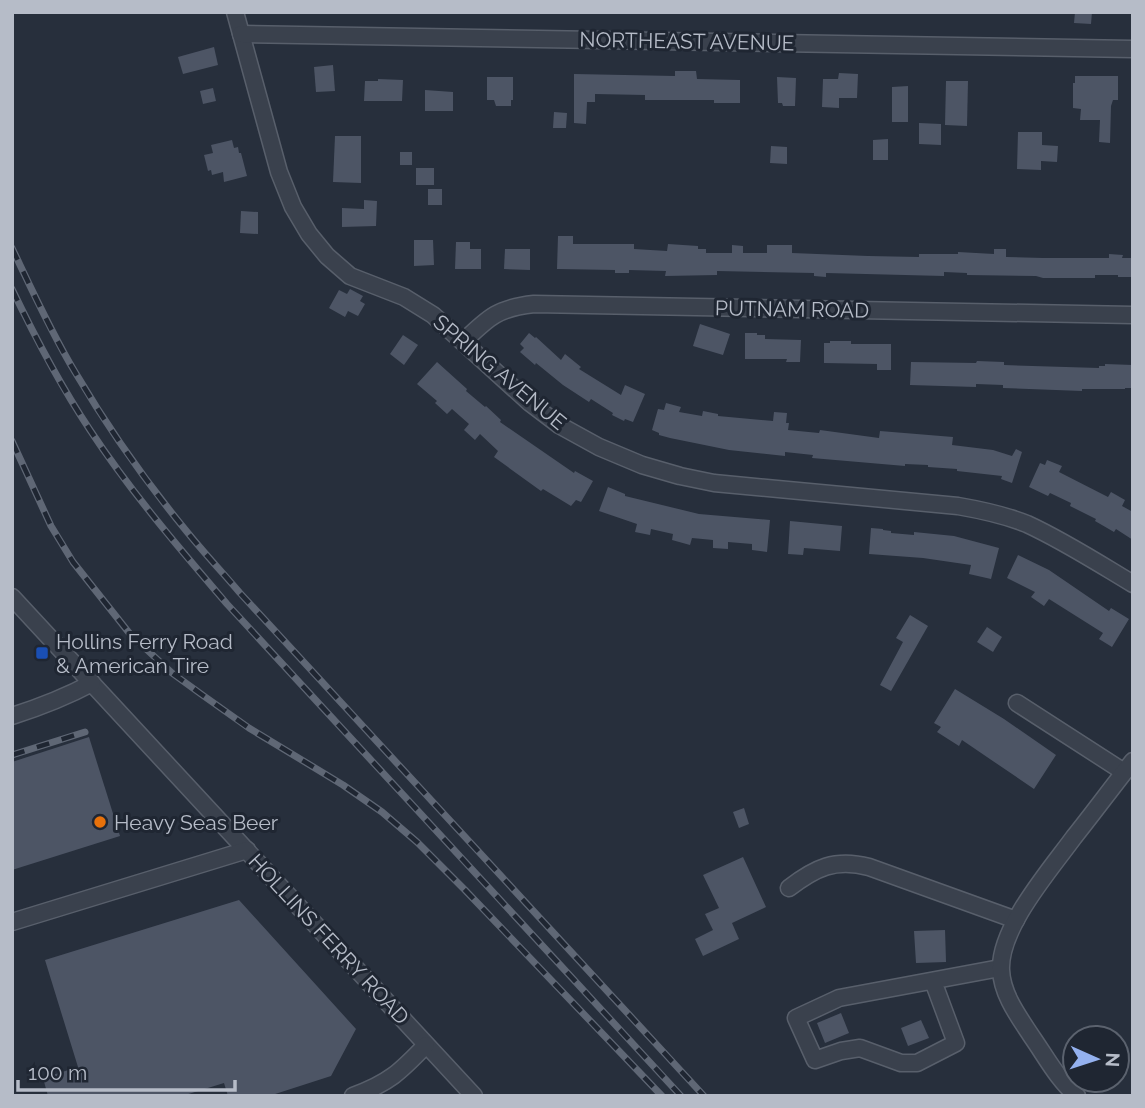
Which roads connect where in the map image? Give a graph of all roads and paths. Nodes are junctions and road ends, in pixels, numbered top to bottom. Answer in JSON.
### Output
{"nodes":[{"id":1,"x":235,"y":12,"type":"edge"},
{"id":2,"x":241,"y":34,"type":"junction"},
{"id":3,"x":1133,"y":49,"type":"edge"},
{"id":4,"x":1133,"y":315,"type":"edge"},
{"id":5,"x":463,"y":342,"type":"junction"},
{"id":6,"x":1133,"y":584,"type":"edge"},
{"id":7,"x":12,"y":597,"type":"edge"},
{"id":8,"x":92,"y":683,"type":"junction"},
{"id":9,"x":1017,"y":704,"type":"dead end"},
{"id":10,"x":12,"y":716,"type":"edge"},
{"id":11,"x":1128,"y":767,"type":"edge"},
{"id":12,"x":247,"y":849,"type":"junction"},
{"id":13,"x":789,"y":888,"type":"dead end"},
{"id":14,"x":1016,"y":920,"type":"junction"},
{"id":15,"x":12,"y":922,"type":"edge"},
{"id":16,"x":1000,"y":968,"type":"junction"},
{"id":17,"x":933,"y":981,"type":"junction"},
{"id":18,"x":426,"y":1045,"type":"junction"},
{"id":19,"x":353,"y":1096,"type":"edge"},
{"id":20,"x":474,"y":1096,"type":"edge"},
{"id":21,"x":1077,"y":1096,"type":"edge"}],
"edges":[{"from":1,"to":2,"type":"street","name":"SPRING AVENUE"},
{"from":2,"to":3,"type":"street","name":"NORTHEAST AVENUE"},
{"from":2,"to":5,"type":"street","name":"SPRING AVENUE"},
{"from":4,"to":5,"type":"street","name":"PUTNAM ROAD"},
{"from":5,"to":6,"type":"street","name":"SPRING AVENUE"},
{"from":7,"to":8,"type":"street","name":"HOLLINS FERRY ROAD"},
{"from":8,"to":10,"type":"street"},
{"from":8,"to":12,"type":"street","name":"HOLLINS FERRY ROAD"},
{"from":9,"to":11,"type":"street"},
{"from":11,"to":14,"type":"street"},
{"from":12,"to":15,"type":"street"},
{"from":12,"to":18,"type":"street","name":"HOLLINS FERRY ROAD"},
{"from":13,"to":14,"type":"street"},
{"from":14,"to":16,"type":"street"},
{"from":16,"to":17,"type":"street"},
{"from":16,"to":21,"type":"street"},
{"from":17,"to":17,"type":"street"},
{"from":18,"to":19,"type":"street"},
{"from":18,"to":20,"type":"street","name":"HOLLINS FERRY ROAD"}]}
